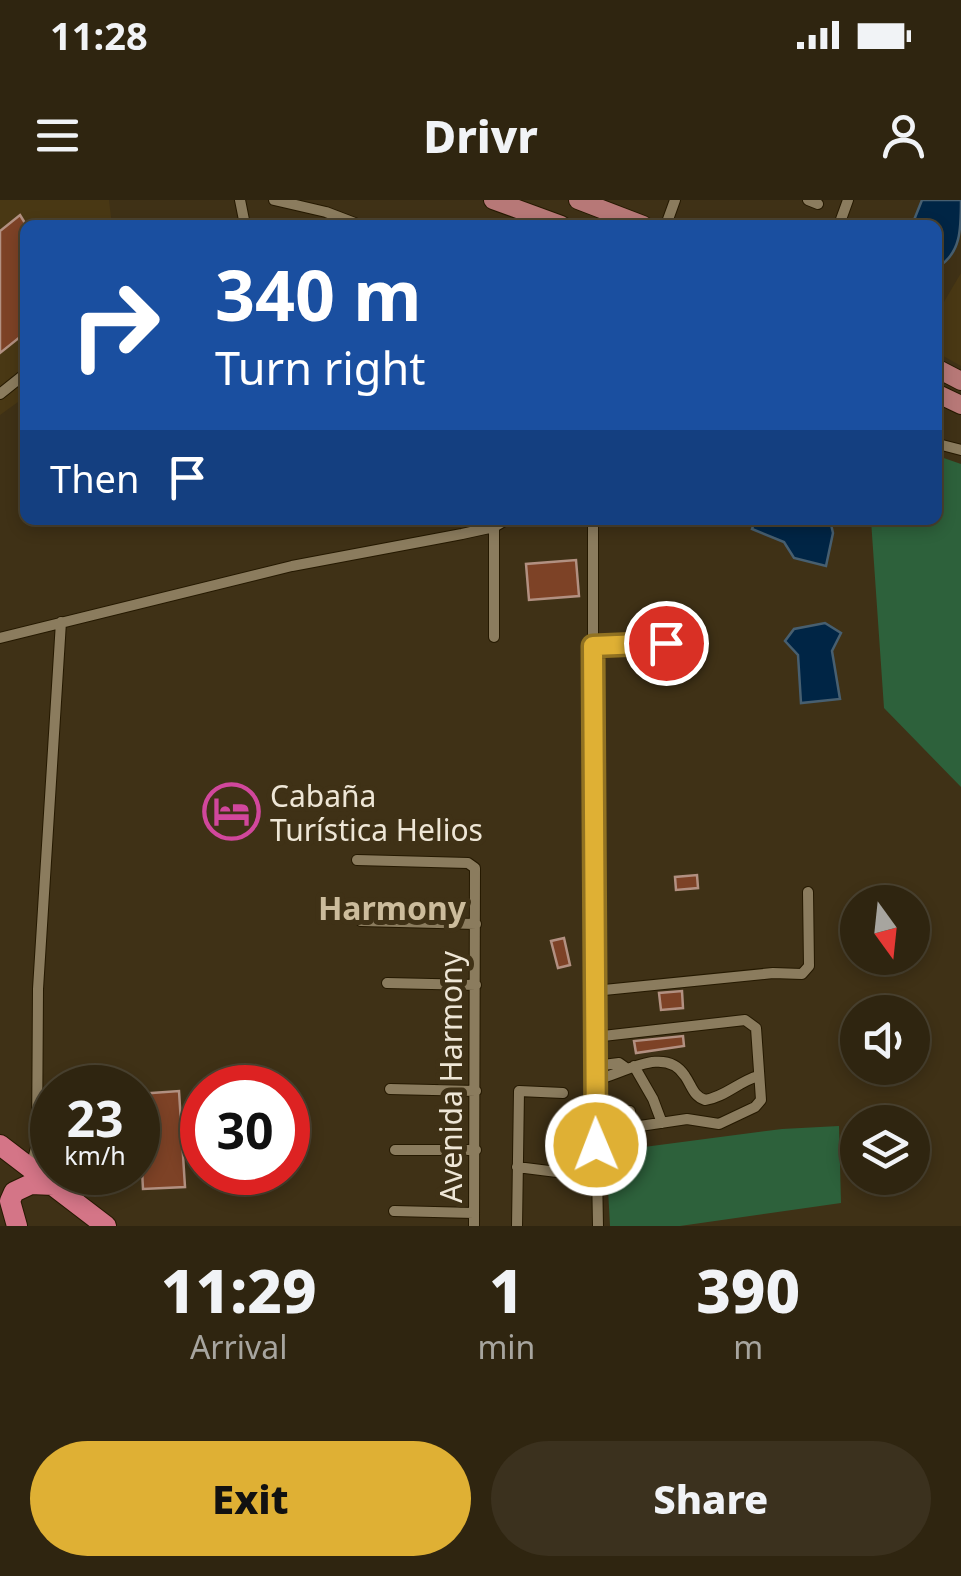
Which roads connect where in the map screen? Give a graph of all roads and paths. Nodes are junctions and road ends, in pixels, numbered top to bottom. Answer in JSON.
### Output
{"nodes":[{"id":1,"x":274,"y":200,"type":"edge"},
{"id":2,"x":493,"y":200,"type":"edge"},
{"id":3,"x":578,"y":200,"type":"edge"},
{"id":4,"x":347,"y":220,"type":"edge"},
{"id":5,"x":547,"y":220,"type":"edge"},
{"id":6,"x":625,"y":220,"type":"edge"},
{"id":7,"x":20,"y":378,"type":"edge"},
{"id":8,"x":0,"y":394,"type":"edge"},
{"id":9,"x":497,"y":525,"type":"edge"},
{"id":10,"x":593,"y":525,"type":"edge"},
{"id":11,"x":494,"y":527,"type":"junction"},
{"id":12,"x":61,"y":622,"type":"junction"},
{"id":13,"x":494,"y":637,"type":"dead end"},
{"id":14,"x":0,"y":638,"type":"edge"},
{"id":15,"x":666,"y":643,"type":"dead end"},
{"id":16,"x":593,"y":646,"type":"junction"},
{"id":17,"x":356,"y":860,"type":"dead end"},
{"id":18,"x":808,"y":892,"type":"dead end"},
{"id":19,"x":361,"y":922,"type":"dead end"},
{"id":20,"x":476,"y":924,"type":"junction"},
{"id":21,"x":387,"y":983,"type":"dead end"},
{"id":22,"x":476,"y":985,"type":"junction"},
{"id":23,"x":594,"y":991,"type":"junction"},
{"id":24,"x":594,"y":1036,"type":"junction"},
{"id":25,"x":38,"y":1065,"type":"edge"},
{"id":26,"x":595,"y":1066,"type":"junction"},
{"id":27,"x":630,"y":1067,"type":"junction"},
{"id":28,"x":758,"y":1076,"type":"junction"},
{"id":29,"x":595,"y":1080,"type":"junction"},
{"id":30,"x":390,"y":1090,"type":"dead end"},
{"id":31,"x":476,"y":1090,"type":"junction"},
{"id":32,"x":563,"y":1093,"type":"dead end"},
{"id":33,"x":630,"y":1111,"type":"dead end"},
{"id":34,"x":662,"y":1123,"type":"junction"},
{"id":35,"x":0,"y":1145,"type":"edge"},
{"id":36,"x":395,"y":1150,"type":"dead end"},
{"id":37,"x":476,"y":1150,"type":"junction"},
{"id":38,"x":30,"y":1166,"type":"edge"},
{"id":39,"x":517,"y":1167,"type":"junction"},
{"id":40,"x":597,"y":1178,"type":"junction"},
{"id":41,"x":30,"y":1184,"type":"edge"},
{"id":42,"x":67,"y":1195,"type":"edge"},
{"id":43,"x":394,"y":1212,"type":"dead end"},
{"id":44,"x":474,"y":1213,"type":"junction"},
{"id":45,"x":0,"y":1221,"type":"edge"},
{"id":46,"x":6,"y":1226,"type":"edge"},
{"id":47,"x":17,"y":1226,"type":"edge"},
{"id":48,"x":106,"y":1226,"type":"edge"},
{"id":49,"x":474,"y":1226,"type":"edge"},
{"id":50,"x":517,"y":1226,"type":"edge"},
{"id":51,"x":598,"y":1226,"type":"edge"}],
"edges":[{"from":1,"to":4,"type":"street"},
{"from":2,"to":5,"type":"main road"},
{"from":3,"to":6,"type":"main road"},
{"from":7,"to":8,"type":"street"},
{"from":9,"to":11,"type":"street"},
{"from":10,"to":16,"type":"street"},
{"from":11,"to":12,"type":"street"},
{"from":11,"to":13,"type":"street"},
{"from":12,"to":14,"type":"street"},
{"from":12,"to":25,"type":"street"},
{"from":15,"to":16,"type":"street"},
{"from":16,"to":23,"type":"street"},
{"from":17,"to":20,"type":"street","name":"Avenida Harmony"},
{"from":18,"to":23,"type":"street"},
{"from":19,"to":20,"type":"street"},
{"from":20,"to":22,"type":"street","name":"Avenida Harmony"},
{"from":21,"to":22,"type":"street"},
{"from":22,"to":31,"type":"street","name":"Avenida Harmony"},
{"from":23,"to":24,"type":"street"},
{"from":24,"to":26,"type":"street"},
{"from":24,"to":28,"type":"street"},
{"from":26,"to":27,"type":"street"},
{"from":26,"to":29,"type":"street"},
{"from":27,"to":28,"type":"street"},
{"from":27,"to":29,"type":"street"},
{"from":27,"to":34,"type":"street"},
{"from":28,"to":34,"type":"street"},
{"from":29,"to":40,"type":"street"},
{"from":30,"to":31,"type":"street"},
{"from":31,"to":37,"type":"street","name":"Avenida Harmony"},
{"from":32,"to":39,"type":"street"},
{"from":33,"to":34,"type":"street"},
{"from":35,"to":38,"type":"highway"},
{"from":36,"to":37,"type":"street"},
{"from":37,"to":44,"type":"street","name":"Avenida Harmony"},
{"from":39,"to":40,"type":"street"},
{"from":39,"to":50,"type":"street"},
{"from":40,"to":51,"type":"street"},
{"from":41,"to":47,"type":"highway"},
{"from":42,"to":48,"type":"highway"},
{"from":43,"to":44,"type":"street"},
{"from":44,"to":49,"type":"street","name":"Avenida Harmony"},
{"from":45,"to":46,"type":"highway"}]}
